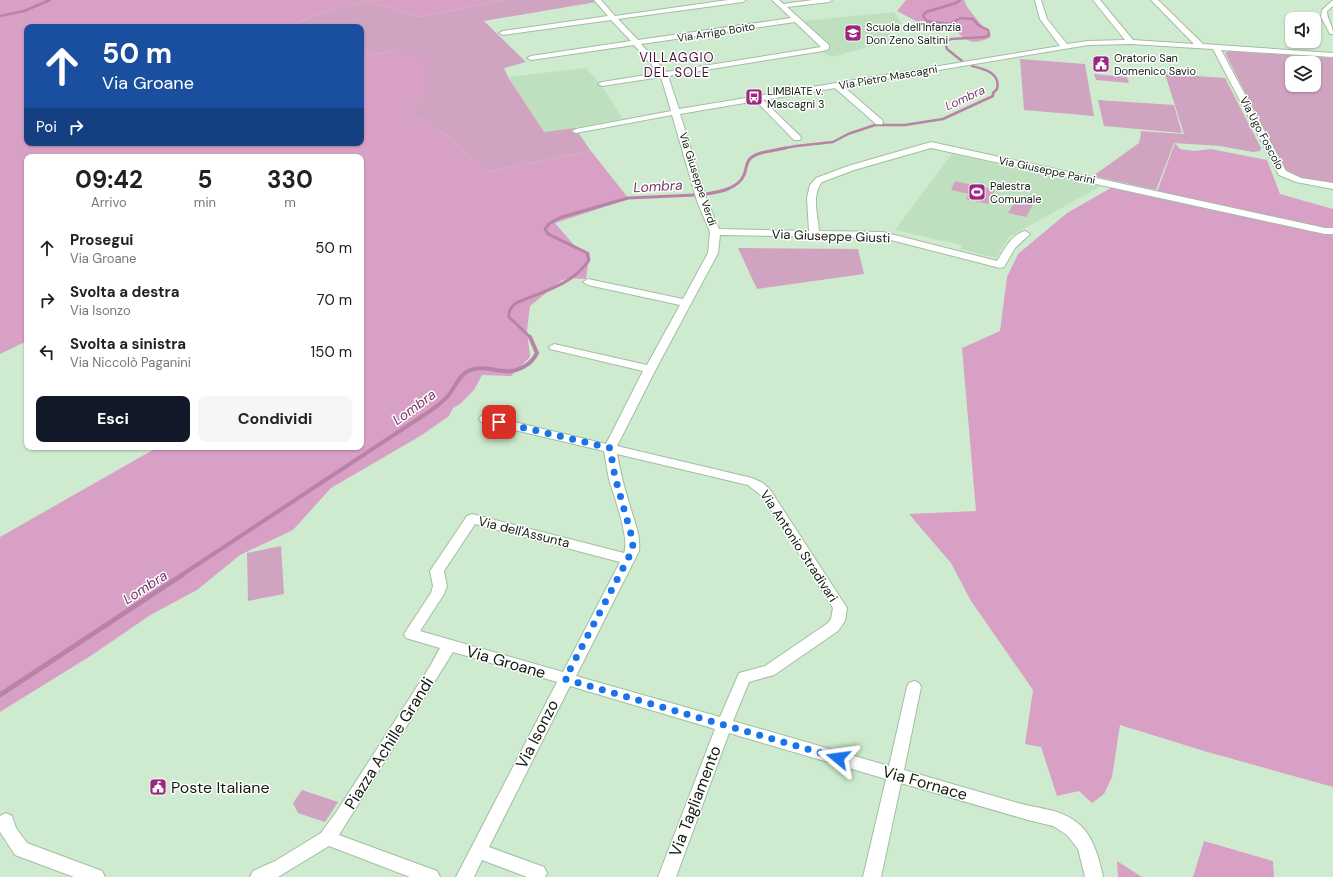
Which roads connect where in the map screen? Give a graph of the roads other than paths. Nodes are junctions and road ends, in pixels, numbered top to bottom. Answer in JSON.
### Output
{"nodes":[{"id":1,"x":597,"y":0,"type":"edge"},
{"id":2,"x":743,"y":0,"type":"edge"},
{"id":3,"x":776,"y":0,"type":"edge"},
{"id":4,"x":829,"y":0,"type":"edge"},
{"id":5,"x":1038,"y":0,"type":"edge"},
{"id":6,"x":1096,"y":0,"type":"edge"},
{"id":7,"x":1154,"y":0,"type":"edge"},
{"id":8,"x":1330,"y":1,"type":"edge"},
{"id":9,"x":782,"y":6,"type":"junction"},
{"id":10,"x":614,"y":18,"type":"junction"},
{"id":11,"x":795,"y":20,"type":"junction"},
{"id":12,"x":1333,"y":32,"type":"edge"},
{"id":13,"x":503,"y":33,"type":"dead end"},
{"id":14,"x":1131,"y":42,"type":"junction"},
{"id":15,"x":637,"y":44,"type":"junction"},
{"id":16,"x":1200,"y":46,"type":"junction"},
{"id":17,"x":1065,"y":47,"type":"junction"},
{"id":18,"x":1216,"y":48,"type":"junction"},
{"id":19,"x":1333,"y":55,"type":"edge"},
{"id":20,"x":530,"y":58,"type":"dead end"},
{"id":21,"x":664,"y":74,"type":"junction"},
{"id":22,"x":602,"y":84,"type":"dead end"},
{"id":23,"x":838,"y":86,"type":"junction"},
{"id":24,"x":758,"y":99,"type":"junction"},
{"id":25,"x":676,"y":112,"type":"junction"},
{"id":26,"x":879,"y":122,"type":"dead end"},
{"id":27,"x":576,"y":131,"type":"dead end"},
{"id":28,"x":797,"y":138,"type":"dead end"},
{"id":29,"x":1333,"y":186,"type":"edge"},
{"id":30,"x":1333,"y":231,"type":"edge"},
{"id":31,"x":715,"y":232,"type":"junction"},
{"id":32,"x":814,"y":234,"type":"junction"},
{"id":33,"x":1025,"y":234,"type":"dead end"},
{"id":34,"x":588,"y":282,"type":"dead end"},
{"id":35,"x":687,"y":303,"type":"junction"},
{"id":36,"x":554,"y":347,"type":"dead end"},
{"id":37,"x":650,"y":369,"type":"junction"},
{"id":38,"x":485,"y":418,"type":"dead end"},
{"id":39,"x":611,"y":452,"type":"junction"},
{"id":40,"x":628,"y":559,"type":"junction"},
{"id":41,"x":449,"y":646,"type":"junction"},
{"id":42,"x":565,"y":679,"type":"junction"},
{"id":43,"x":914,"y":687,"type":"dead end"},
{"id":44,"x":724,"y":725,"type":"junction"},
{"id":45,"x":895,"y":774,"type":"junction"},
{"id":46,"x":6,"y":821,"type":"dead end"},
{"id":47,"x":327,"y":838,"type":"junction"},
{"id":48,"x":478,"y":851,"type":"junction"},
{"id":49,"x":96,"y":877,"type":"edge"},
{"id":50,"x":259,"y":877,"type":"edge"},
{"id":51,"x":431,"y":877,"type":"edge"},
{"id":52,"x":465,"y":877,"type":"edge"},
{"id":53,"x":536,"y":877,"type":"edge"},
{"id":54,"x":667,"y":877,"type":"edge"},
{"id":55,"x":872,"y":877,"type":"edge"},
{"id":56,"x":1094,"y":877,"type":"edge"}],
"edges":[{"from":1,"to":10,"type":"street","name":"Via Giuseppe Verdi"},
{"from":2,"to":10,"type":"street"},
{"from":3,"to":9,"type":"street"},
{"from":4,"to":9,"type":"street"},
{"from":5,"to":17,"type":"street"},
{"from":6,"to":14,"type":"street"},
{"from":7,"to":16,"type":"street"},
{"from":8,"to":12,"type":"street"},
{"from":9,"to":11,"type":"street"},
{"from":10,"to":13,"type":"street"},
{"from":10,"to":15,"type":"street","name":"Via Giuseppe Verdi"},
{"from":11,"to":15,"type":"street","name":"Via Arrigo Boito"},
{"from":11,"to":21,"type":"street"},
{"from":14,"to":16,"type":"street","name":"Via Pietro Mascagni"},
{"from":14,"to":17,"type":"street","name":"Via Pietro Mascagni"},
{"from":15,"to":20,"type":"street","name":"Via Arrigo Boito"},
{"from":15,"to":21,"type":"street","name":"Via Giuseppe Verdi"},
{"from":16,"to":18,"type":"street","name":"Via Pietro Mascagni"},
{"from":17,"to":23,"type":"street","name":"Via Pietro Mascagni"},
{"from":18,"to":19,"type":"street","name":"Via Pietro Mascagni"},
{"from":18,"to":29,"type":"street","name":"Via Ugo Foscolo"},
{"from":21,"to":22,"type":"street"},
{"from":21,"to":25,"type":"street","name":"Via Giuseppe Verdi"},
{"from":23,"to":24,"type":"street","name":"Via Pietro Mascagni"},
{"from":23,"to":26,"type":"street"},
{"from":24,"to":25,"type":"street","name":"Via Pietro Mascagni"},
{"from":24,"to":28,"type":"street"},
{"from":25,"to":27,"type":"street","name":"Via Pietro Mascagni"},
{"from":25,"to":31,"type":"street","name":"Via Giuseppe Verdi"},
{"from":30,"to":32,"type":"street","name":"Via Giuseppe Parini"},
{"from":31,"to":32,"type":"street","name":"Via Giuseppe Giusti"},
{"from":31,"to":35,"type":"street","name":"Via Giuseppe Verdi"},
{"from":32,"to":33,"type":"street","name":"Via Giuseppe Giusti"},
{"from":34,"to":35,"type":"street"},
{"from":35,"to":37,"type":"street","name":"Via Giuseppe Verdi"},
{"from":36,"to":37,"type":"street"},
{"from":37,"to":39,"type":"street","name":"Via Giuseppe Verdi"},
{"from":38,"to":39,"type":"street"},
{"from":39,"to":40,"type":"street","name":"Via Isonzo"},
{"from":39,"to":44,"type":"street","name":"Via Antonio Stradivari"},
{"from":40,"to":41,"type":"street","name":"Via dell'Assunta"},
{"from":40,"to":42,"type":"street","name":"Via Isonzo"},
{"from":41,"to":42,"type":"street","name":"Via Groane"},
{"from":41,"to":47,"type":"street","name":"Piazza Achille Grandi"},
{"from":42,"to":44,"type":"street","name":"Via Groane"},
{"from":42,"to":48,"type":"street","name":"Via Isonzo"},
{"from":43,"to":45,"type":"street"},
{"from":44,"to":45,"type":"street","name":"Via Fornace"},
{"from":44,"to":54,"type":"street","name":"Via Tagliamento"},
{"from":45,"to":55,"type":"street"},
{"from":45,"to":56,"type":"street","name":"Via Fornace"},
{"from":46,"to":49,"type":"street"},
{"from":47,"to":50,"type":"street","name":"Piazza Achille Grandi"},
{"from":47,"to":51,"type":"street"},
{"from":48,"to":52,"type":"street","name":"Via Isonzo"},
{"from":48,"to":53,"type":"street"}]}
